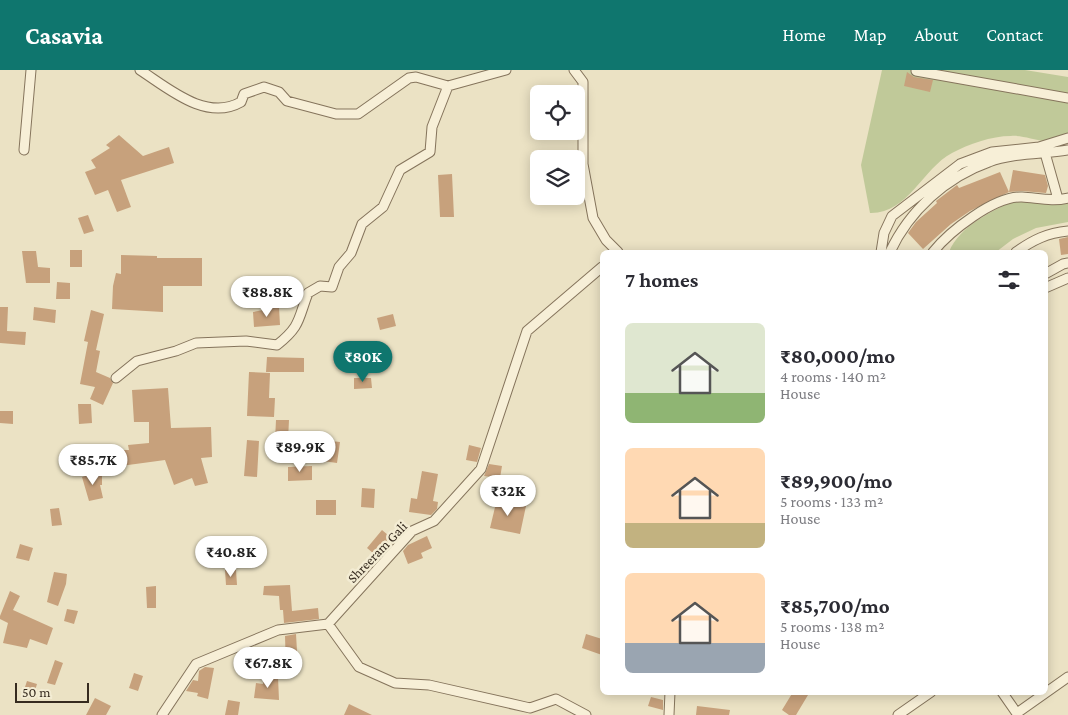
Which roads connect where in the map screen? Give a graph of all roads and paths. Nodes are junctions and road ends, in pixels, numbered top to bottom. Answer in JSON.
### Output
{"nodes":[{"id":1,"x":31,"y":70,"type":"edge"},
{"id":2,"x":140,"y":70,"type":"edge"},
{"id":3,"x":506,"y":70,"type":"edge"},
{"id":4,"x":574,"y":70,"type":"edge"},
{"id":5,"x":916,"y":71,"type":"dead end"},
{"id":6,"x":448,"y":86,"type":"junction"},
{"id":7,"x":1068,"y":98,"type":"edge"},
{"id":8,"x":1068,"y":138,"type":"edge"},
{"id":9,"x":24,"y":150,"type":"dead end"},
{"id":10,"x":1068,"y":150,"type":"edge"},
{"id":11,"x":1045,"y":153,"type":"junction"},
{"id":12,"x":1068,"y":198,"type":"edge"},
{"id":13,"x":1058,"y":199,"type":"junction"},
{"id":14,"x":1068,"y":230,"type":"edge"},
{"id":15,"x":616,"y":250,"type":"edge"},
{"id":16,"x":881,"y":250,"type":"edge"},
{"id":17,"x":891,"y":250,"type":"edge"},
{"id":18,"x":935,"y":250,"type":"edge"},
{"id":19,"x":1019,"y":250,"type":"edge"},
{"id":20,"x":1068,"y":263,"type":"edge"},
{"id":21,"x":600,"y":269,"type":"edge"},
{"id":22,"x":1048,"y":273,"type":"edge"},
{"id":23,"x":1068,"y":278,"type":"edge"},
{"id":24,"x":1048,"y":287,"type":"edge"},
{"id":25,"x":116,"y":378,"type":"dead end"},
{"id":26,"x":328,"y":624,"type":"junction"},
{"id":27,"x":1068,"y":677,"type":"edge"},
{"id":28,"x":1048,"y":692,"type":"edge"},
{"id":29,"x":670,"y":695,"type":"edge"},
{"id":30,"x":927,"y":695,"type":"edge"},
{"id":31,"x":1004,"y":695,"type":"edge"},
{"id":32,"x":1044,"y":695,"type":"edge"},
{"id":33,"x":1018,"y":714,"type":"edge"},
{"id":34,"x":162,"y":715,"type":"edge"},
{"id":35,"x":586,"y":715,"type":"edge"},
{"id":36,"x":669,"y":715,"type":"edge"},
{"id":37,"x":898,"y":715,"type":"edge"}],
"edges":[{"from":1,"to":9,"type":"street"},
{"from":2,"to":6,"type":"street"},
{"from":3,"to":6,"type":"street"},
{"from":4,"to":15,"type":"street"},
{"from":5,"to":7,"type":"street"},
{"from":6,"to":25,"type":"street"},
{"from":8,"to":16,"type":"street"},
{"from":10,"to":11,"type":"street"},
{"from":11,"to":13,"type":"street"},
{"from":11,"to":17,"type":"street"},
{"from":12,"to":13,"type":"street"},
{"from":13,"to":18,"type":"street"},
{"from":14,"to":19,"type":"street"},
{"from":20,"to":22,"type":"street"},
{"from":21,"to":26,"type":"street","name":"Shreeram Gali"},
{"from":23,"to":24,"type":"street"},
{"from":26,"to":34,"type":"street"},
{"from":26,"to":35,"type":"street"},
{"from":27,"to":28,"type":"street"},
{"from":29,"to":36,"type":"street"},
{"from":30,"to":37,"type":"street"},
{"from":31,"to":33,"type":"street"},
{"from":32,"to":33,"type":"street"}]}
